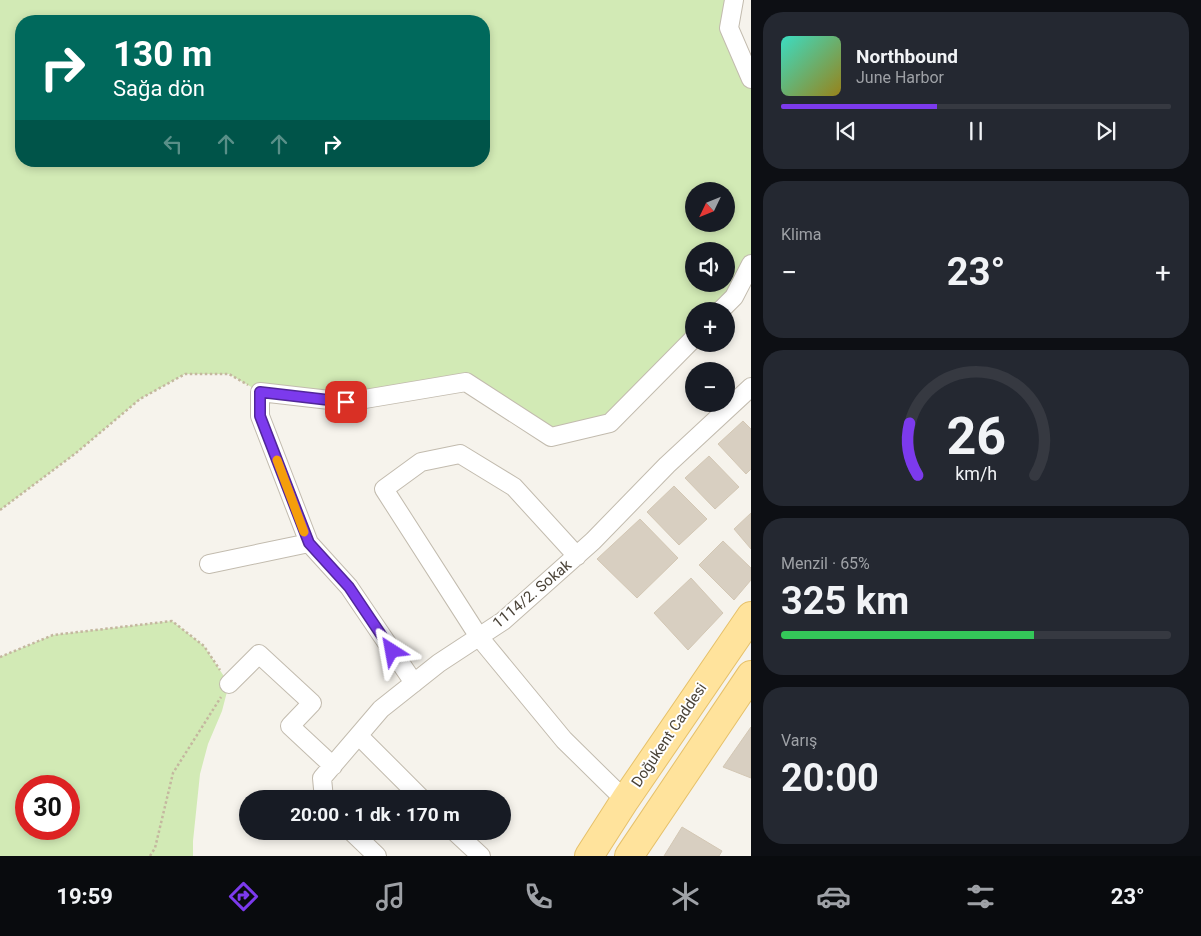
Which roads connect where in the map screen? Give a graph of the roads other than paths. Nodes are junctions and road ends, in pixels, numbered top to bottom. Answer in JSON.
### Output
{"nodes":[{"id":1,"x":734,"y":0,"type":"edge"},
{"id":2,"x":751,"y":79,"type":"edge"},
{"id":3,"x":751,"y":264,"type":"edge"},
{"id":4,"x":729,"y":302,"type":"edge"},
{"id":5,"x":685,"y":347,"type":"edge"},
{"id":6,"x":751,"y":387,"type":"edge"},
{"id":7,"x":309,"y":543,"type":"junction"},
{"id":8,"x":577,"y":556,"type":"junction"},
{"id":9,"x":209,"y":564,"type":"dead end"},
{"id":10,"x":751,"y":616,"type":"edge"},
{"id":11,"x":479,"y":637,"type":"junction"},
{"id":12,"x":751,"y":675,"type":"edge"},
{"id":13,"x":414,"y":683,"type":"junction"},
{"id":14,"x":229,"y":684,"type":"road end"},
{"id":15,"x":359,"y":736,"type":"junction"},
{"id":16,"x":332,"y":766,"type":"junction"},
{"id":17,"x":323,"y":790,"type":"edge"},
{"id":18,"x":413,"y":790,"type":"edge"},
{"id":19,"x":625,"y":800,"type":"junction"},
{"id":20,"x":360,"y":840,"type":"edge"},
{"id":21,"x":464,"y":840,"type":"edge"},
{"id":22,"x":377,"y":856,"type":"edge"},
{"id":23,"x":481,"y":856,"type":"edge"},
{"id":24,"x":590,"y":856,"type":"edge"},
{"id":25,"x":629,"y":856,"type":"edge"}],
"edges":[{"from":1,"to":2,"type":"street"},
{"from":3,"to":4,"type":"street"},
{"from":5,"to":7,"type":"street"},
{"from":6,"to":8,"type":"street","name":"1114/2. Sokak"},
{"from":7,"to":9,"type":"street"},
{"from":7,"to":13,"type":"street"},
{"from":8,"to":11,"type":"street","name":"1114/2. Sokak"},
{"from":8,"to":11,"type":"street"},
{"from":10,"to":19,"type":"main road","name":"Doğukent Caddesi"},
{"from":11,"to":13,"type":"street","name":"1114/2. Sokak"},
{"from":11,"to":19,"type":"street"},
{"from":12,"to":25,"type":"main road"},
{"from":13,"to":15,"type":"street","name":"1114/2. Sokak"},
{"from":14,"to":16,"type":"street"},
{"from":15,"to":16,"type":"street","name":"1114/2. Sokak"},
{"from":15,"to":18,"type":"street"},
{"from":16,"to":17,"type":"street","name":"1114/2. Sokak"},
{"from":19,"to":24,"type":"main road","name":"Doğukent Caddesi"},
{"from":20,"to":22,"type":"street"},
{"from":21,"to":23,"type":"street"}]}
